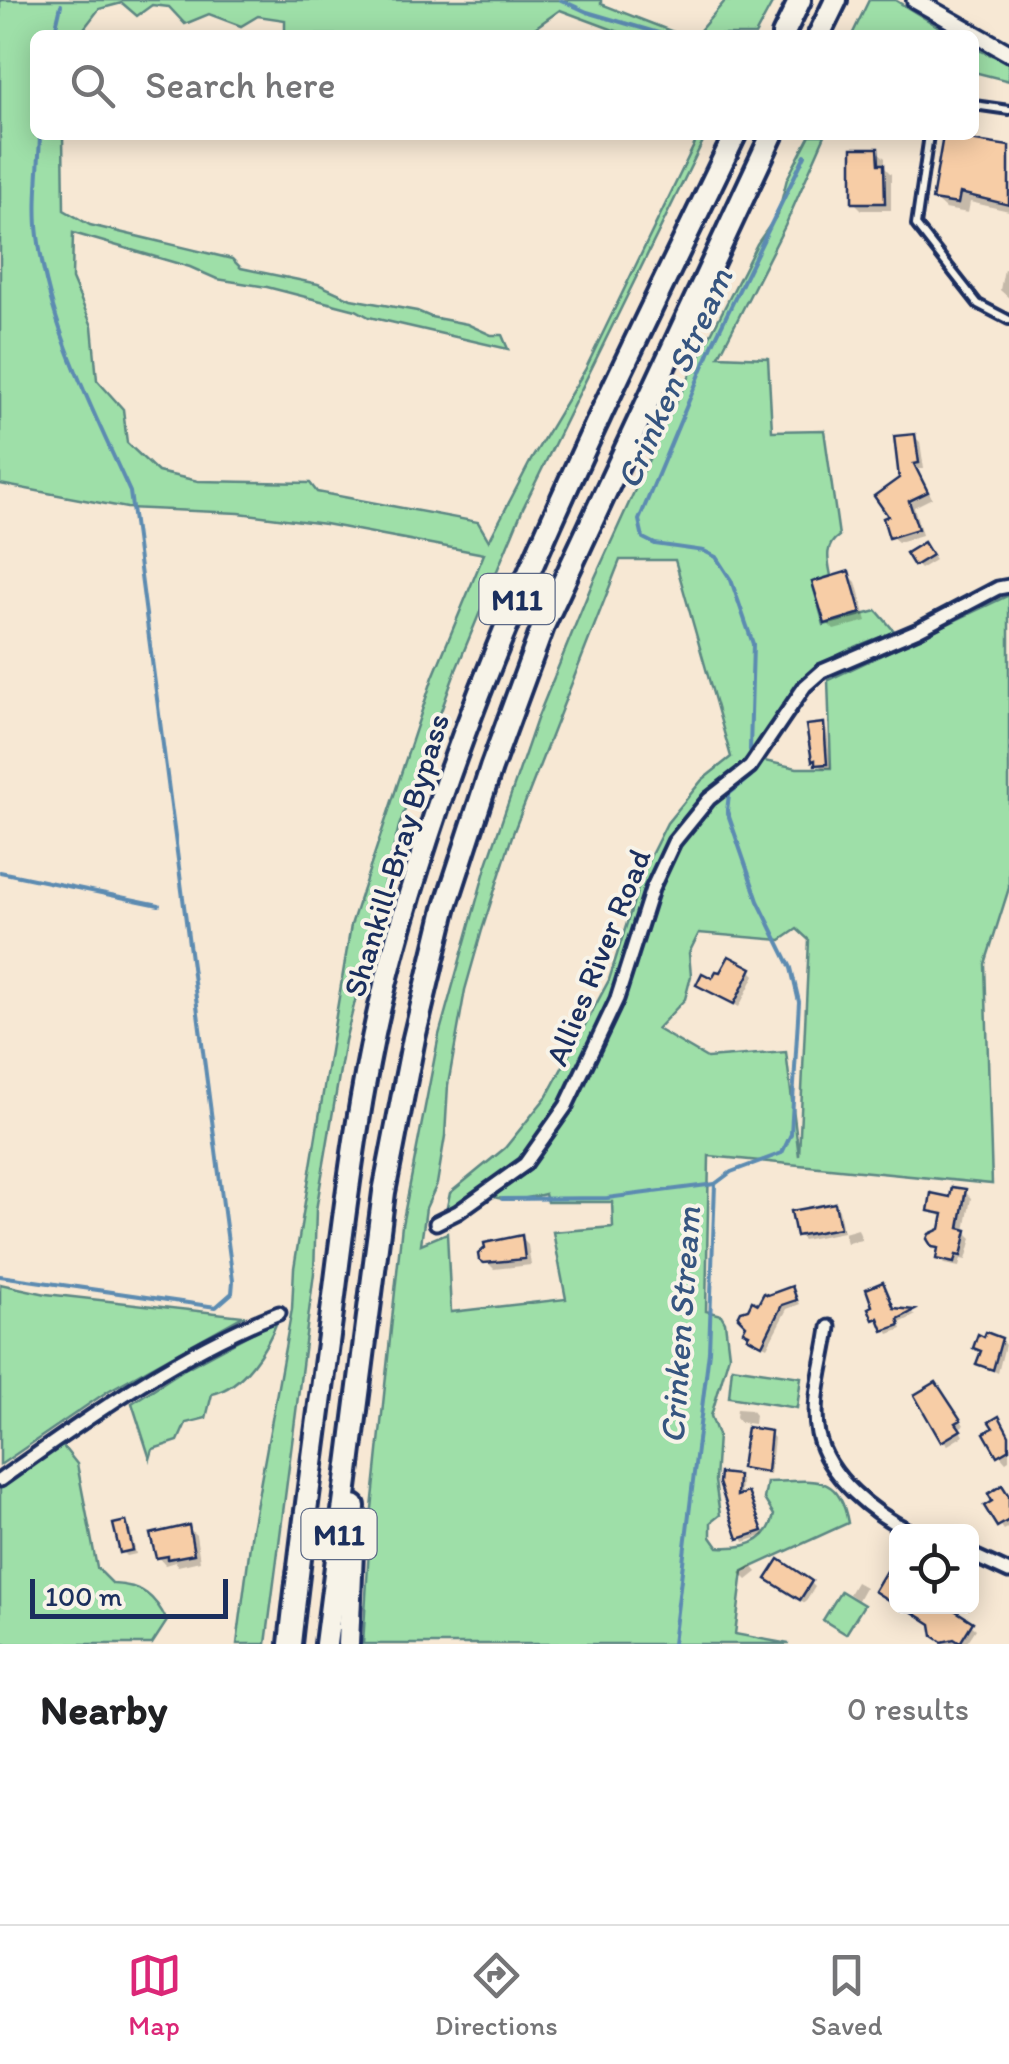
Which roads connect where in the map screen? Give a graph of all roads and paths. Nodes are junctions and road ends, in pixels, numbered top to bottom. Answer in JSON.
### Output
{"nodes":[{"id":1,"x":800,"y":0,"type":"edge"},
{"id":2,"x":836,"y":0,"type":"edge"},
{"id":3,"x":915,"y":0,"type":"edge"},
{"id":4,"x":786,"y":30,"type":"edge"},
{"id":5,"x":822,"y":30,"type":"edge"},
{"id":6,"x":967,"y":30,"type":"edge"},
{"id":7,"x":979,"y":37,"type":"edge"},
{"id":8,"x":1009,"y":54,"type":"edge"},
{"id":9,"x":979,"y":106,"type":"edge"},
{"id":10,"x":1009,"y":110,"type":"edge"},
{"id":11,"x":734,"y":140,"type":"edge"},
{"id":12,"x":770,"y":140,"type":"edge"},
{"id":13,"x":928,"y":140,"type":"edge"},
{"id":14,"x":1009,"y":320,"type":"edge"},
{"id":15,"x":1009,"y":586,"type":"edge"},
{"id":16,"x":436,"y":1223,"type":"dead end"},
{"id":17,"x":279,"y":1313,"type":"dead end"},
{"id":18,"x":829,"y":1326,"type":"dead end"},
{"id":19,"x":356,"y":1424,"type":"junction"},
{"id":20,"x":0,"y":1480,"type":"edge"},
{"id":21,"x":307,"y":1491,"type":"junction"},
{"id":22,"x":897,"y":1524,"type":"edge"},
{"id":23,"x":979,"y":1558,"type":"edge"},
{"id":24,"x":1009,"y":1572,"type":"edge"},
{"id":25,"x":277,"y":1644,"type":"edge"},
{"id":26,"x":290,"y":1644,"type":"edge"},
{"id":27,"x":326,"y":1644,"type":"edge"},
{"id":28,"x":348,"y":1644,"type":"edge"}],
"edges":[{"from":1,"to":4,"type":"highway"},
{"from":2,"to":5,"type":"highway"},
{"from":3,"to":6,"type":"street"},
{"from":7,"to":8,"type":"street"},
{"from":9,"to":10,"type":"lane"},
{"from":11,"to":21,"type":"highway","name":"Shankill-Bray Bypass","number":"M11"},
{"from":12,"to":19,"type":"highway","name":"Shankill-Bray Bypass","number":"M11"},
{"from":13,"to":14,"type":"lane"},
{"from":15,"to":16,"type":"street","name":"Allies River Road"},
{"from":17,"to":20,"type":"street"},
{"from":18,"to":22,"type":"street"},
{"from":19,"to":27,"type":"highway","name":"Shankill-Bray Bypass","number":"M11"},
{"from":19,"to":28,"type":"highway"},
{"from":21,"to":25,"type":"highway"},
{"from":21,"to":26,"type":"highway","name":"Shankill-Bray Bypass","number":"M11"},
{"from":23,"to":24,"type":"street"}]}
